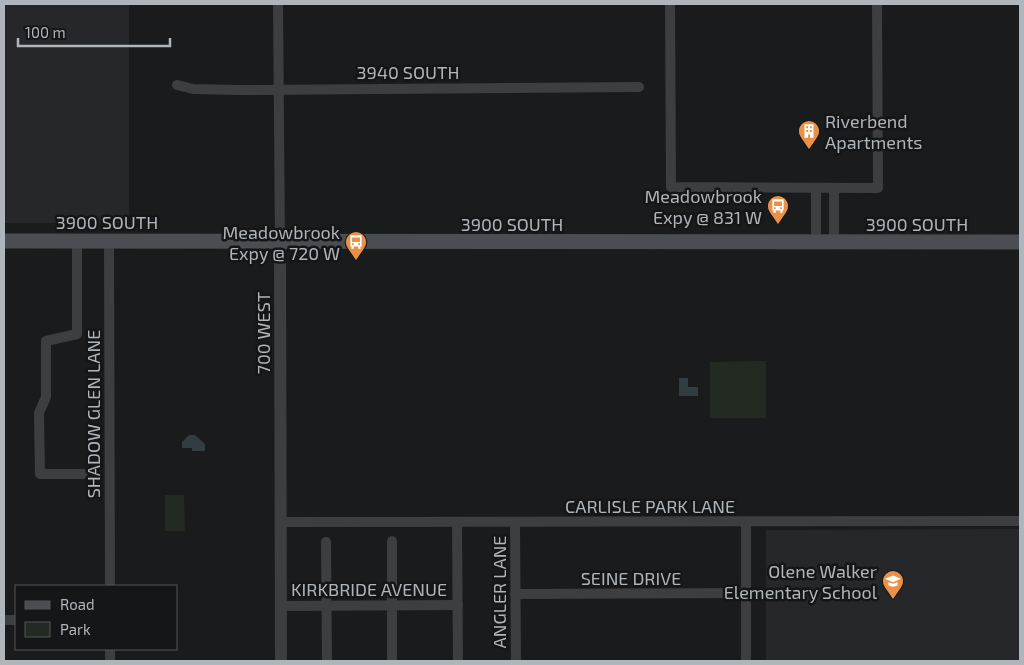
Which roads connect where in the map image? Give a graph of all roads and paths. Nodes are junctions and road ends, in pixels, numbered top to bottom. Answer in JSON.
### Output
{"nodes":[{"id":1,"x":278,"y":4,"type":"edge"},
{"id":2,"x":670,"y":4,"type":"edge"},
{"id":3,"x":877,"y":4,"type":"edge"},
{"id":4,"x":177,"y":85,"type":"dead end"},
{"id":5,"x":639,"y":87,"type":"dead end"},
{"id":6,"x":280,"y":89,"type":"junction"},
{"id":7,"x":816,"y":188,"type":"junction"},
{"id":8,"x":834,"y":188,"type":"junction"},
{"id":9,"x":4,"y":241,"type":"edge"},
{"id":10,"x":77,"y":241,"type":"junction"},
{"id":11,"x":109,"y":241,"type":"junction"},
{"id":12,"x":280,"y":242,"type":"junction"},
{"id":13,"x":1020,"y":242,"type":"edge"},
{"id":14,"x":816,"y":243,"type":"junction"},
{"id":15,"x":834,"y":243,"type":"junction"},
{"id":16,"x":83,"y":474,"type":"dead end"},
{"id":17,"x":1020,"y":521,"type":"edge"},
{"id":18,"x":281,"y":522,"type":"junction"},
{"id":19,"x":746,"y":522,"type":"junction"},
{"id":20,"x":457,"y":523,"type":"junction"},
{"id":21,"x":515,"y":523,"type":"junction"},
{"id":22,"x":392,"y":541,"type":"dead end"},
{"id":23,"x":326,"y":542,"type":"dead end"},
{"id":24,"x":110,"y":585,"type":"edge"},
{"id":25,"x":746,"y":593,"type":"junction"},
{"id":26,"x":516,"y":594,"type":"junction"},
{"id":27,"x":458,"y":605,"type":"junction"},
{"id":28,"x":281,"y":606,"type":"junction"},
{"id":29,"x":327,"y":606,"type":"junction"},
{"id":30,"x":392,"y":606,"type":"junction"},
{"id":31,"x":281,"y":661,"type":"edge"},
{"id":32,"x":327,"y":661,"type":"edge"},
{"id":33,"x":392,"y":661,"type":"edge"},
{"id":34,"x":458,"y":661,"type":"edge"},
{"id":35,"x":516,"y":661,"type":"edge"},
{"id":36,"x":746,"y":661,"type":"edge"}],
"edges":[{"from":1,"to":6,"type":"street","name":"700 WEST"},
{"from":2,"to":7,"type":"street"},
{"from":3,"to":8,"type":"street"},
{"from":4,"to":6,"type":"street","name":"3940 SOUTH"},
{"from":5,"to":6,"type":"street","name":"3940 SOUTH"},
{"from":6,"to":12,"type":"street","name":"700 WEST"},
{"from":7,"to":8,"type":"street"},
{"from":7,"to":14,"type":"street"},
{"from":8,"to":15,"type":"street"},
{"from":9,"to":10,"type":"main road","name":"3900 SOUTH"},
{"from":10,"to":11,"type":"main road","name":"3900 SOUTH"},
{"from":10,"to":16,"type":"street"},
{"from":11,"to":12,"type":"main road","name":"3900 SOUTH"},
{"from":11,"to":24,"type":"street","name":"SHADOW GLEN LANE"},
{"from":12,"to":14,"type":"main road","name":"3900 SOUTH"},
{"from":12,"to":18,"type":"street","name":"700 WEST"},
{"from":13,"to":15,"type":"main road","name":"3900 SOUTH"},
{"from":14,"to":15,"type":"main road","name":"3900 SOUTH"},
{"from":17,"to":19,"type":"street","name":"CARLISLE PARK LANE"},
{"from":18,"to":20,"type":"street","name":"CARLISLE PARK LANE"},
{"from":18,"to":28,"type":"street","name":"700 WEST"},
{"from":19,"to":21,"type":"street","name":"CARLISLE PARK LANE"},
{"from":19,"to":25,"type":"street"},
{"from":20,"to":21,"type":"street","name":"CARLISLE PARK LANE"},
{"from":20,"to":27,"type":"street"},
{"from":21,"to":26,"type":"street","name":"ANGLER LANE"},
{"from":22,"to":30,"type":"street"},
{"from":23,"to":29,"type":"street"},
{"from":25,"to":26,"type":"street","name":"SEINE DRIVE"},
{"from":25,"to":36,"type":"street"},
{"from":26,"to":35,"type":"street","name":"ANGLER LANE"},
{"from":27,"to":30,"type":"street","name":"KIRKBRIDE AVENUE"},
{"from":27,"to":34,"type":"street"},
{"from":28,"to":29,"type":"street","name":"KIRKBRIDE AVENUE"},
{"from":28,"to":31,"type":"street","name":"700 WEST"},
{"from":29,"to":30,"type":"street","name":"KIRKBRIDE AVENUE"},
{"from":29,"to":32,"type":"street"},
{"from":30,"to":33,"type":"street"}]}
